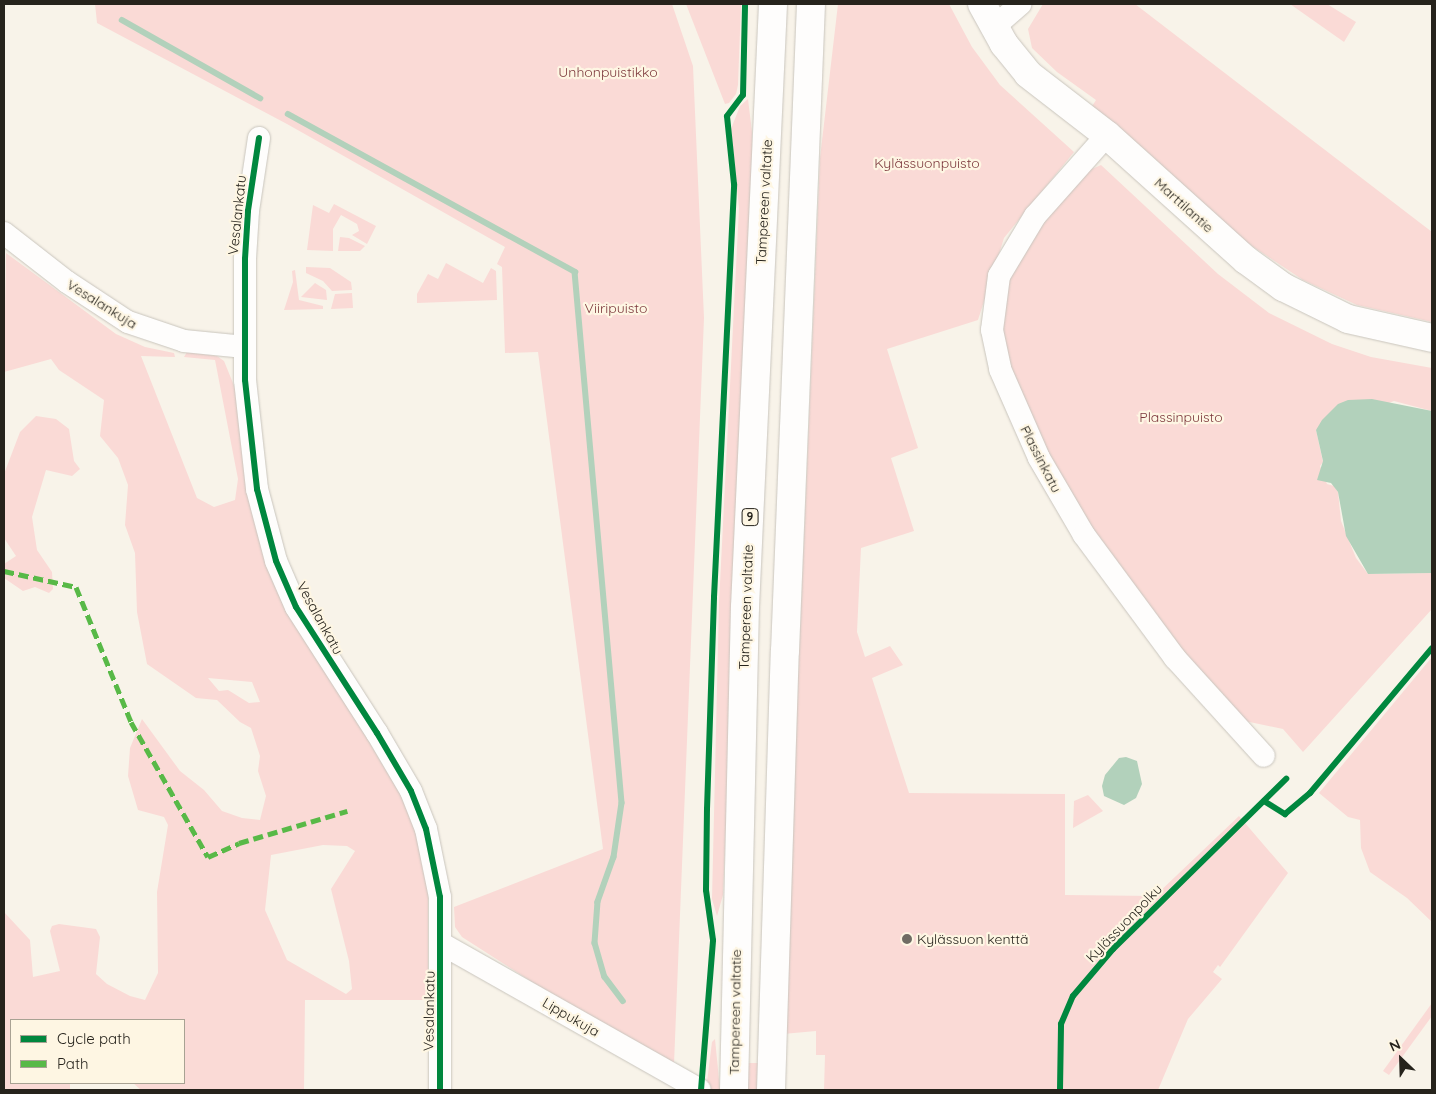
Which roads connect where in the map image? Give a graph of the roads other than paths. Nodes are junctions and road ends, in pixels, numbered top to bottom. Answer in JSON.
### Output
{"nodes":[{"id":1,"x":773,"y":4,"type":"edge"},
{"id":2,"x":811,"y":4,"type":"edge"},
{"id":3,"x":1020,"y":4,"type":"edge"},
{"id":4,"x":988,"y":15,"type":"edge"},
{"id":5,"x":1107,"y":135,"type":"junction"},
{"id":6,"x":259,"y":138,"type":"dead end"},
{"id":7,"x":4,"y":232,"type":"edge"},
{"id":8,"x":1432,"y":338,"type":"edge"},
{"id":9,"x":245,"y":347,"type":"junction"},
{"id":10,"x":1264,"y":756,"type":"dead end"},
{"id":11,"x":442,"y":944,"type":"junction"},
{"id":12,"x":440,"y":1090,"type":"edge"},
{"id":13,"x":700,"y":1090,"type":"edge"},
{"id":14,"x":734,"y":1090,"type":"edge"},
{"id":15,"x":771,"y":1090,"type":"edge"}],
"edges":[{"from":1,"to":14,"type":"main road","name":"Tampereen valtatie","number":"9"},
{"from":2,"to":15,"type":"main road"},
{"from":3,"to":4,"type":"street"},
{"from":4,"to":5,"type":"main road","name":"Marttilantie"},
{"from":5,"to":8,"type":"main road","name":"Marttilantie"},
{"from":5,"to":10,"type":"street","name":"Plassinkatu"},
{"from":6,"to":9,"type":"street","name":"Vesalankatu"},
{"from":7,"to":9,"type":"street","name":"Vesalankuja"},
{"from":9,"to":11,"type":"street","name":"Vesalankatu"},
{"from":11,"to":12,"type":"street","name":"Vesalankatu"},
{"from":11,"to":13,"type":"street","name":"Lippukuja"}]}
